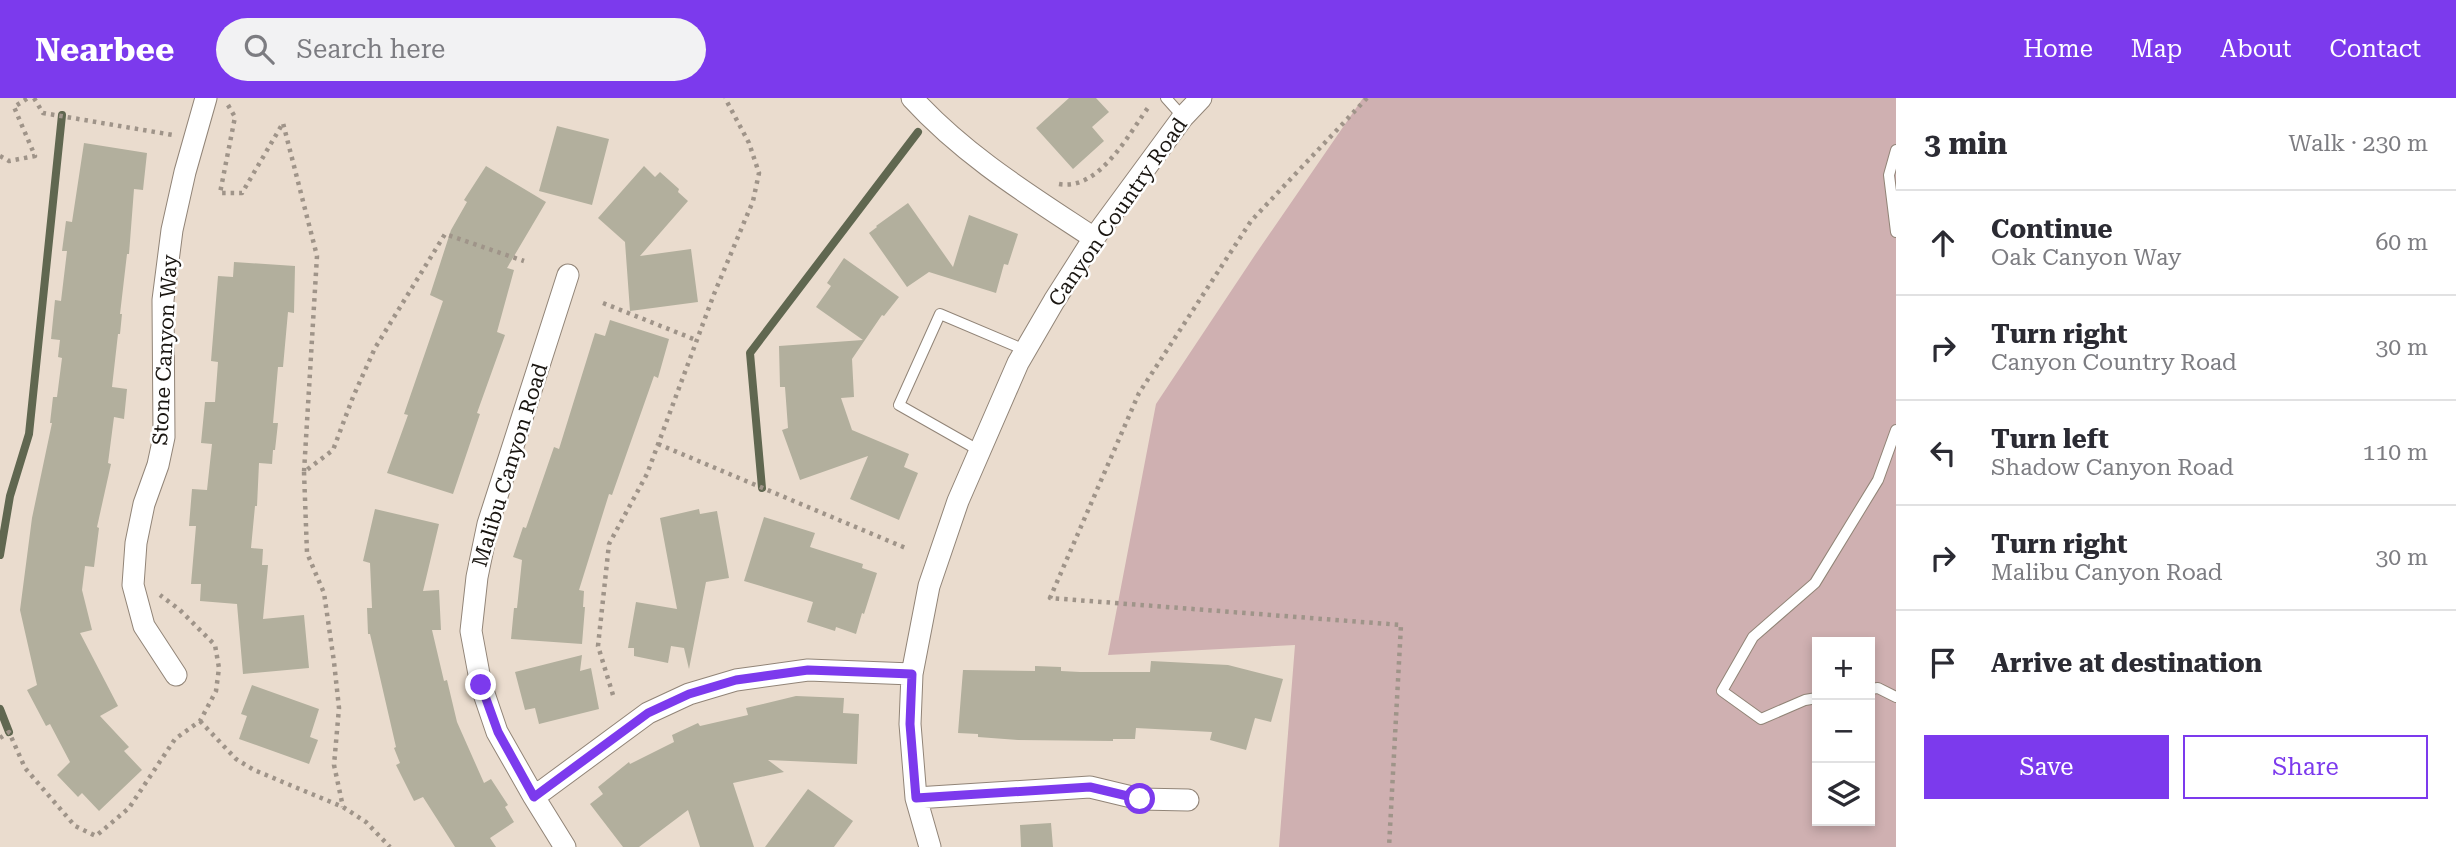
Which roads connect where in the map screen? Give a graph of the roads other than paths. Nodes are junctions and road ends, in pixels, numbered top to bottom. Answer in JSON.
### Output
{"nodes":[{"id":1,"x":912,"y":98,"type":"edge"},
{"id":2,"x":1166,"y":98,"type":"edge"},
{"id":3,"x":1200,"y":98,"type":"edge"},
{"id":4,"x":217,"y":100,"type":"edge"},
{"id":5,"x":1183,"y":117,"type":"junction"},
{"id":6,"x":1896,"y":150,"type":"edge"},
{"id":7,"x":1896,"y":232,"type":"edge"},
{"id":8,"x":1094,"y":238,"type":"junction"},
{"id":9,"x":568,"y":275,"type":"dead end"},
{"id":10,"x":1025,"y":350,"type":"junction"},
{"id":11,"x":1896,"y":430,"type":"edge"},
{"id":12,"x":980,"y":451,"type":"junction"},
{"id":13,"x":912,"y":674,"type":"junction"},
{"id":14,"x":176,"y":676,"type":"dead end"},
{"id":15,"x":1875,"y":688,"type":"edge"},
{"id":16,"x":1896,"y":697,"type":"edge"},
{"id":17,"x":1812,"y":699,"type":"edge"},
{"id":18,"x":534,"y":797,"type":"junction"},
{"id":19,"x":916,"y":798,"type":"junction"},
{"id":20,"x":1188,"y":800,"type":"dead end"},
{"id":21,"x":565,"y":847,"type":"edge"},
{"id":22,"x":930,"y":847,"type":"edge"}],
"edges":[{"from":1,"to":8,"type":"street"},
{"from":2,"to":5,"type":"lane"},
{"from":3,"to":5,"type":"street","name":"Canyon Country Road"},
{"from":4,"to":14,"type":"street","name":"Stone Canyon Way"},
{"from":5,"to":8,"type":"street","name":"Canyon Country Road"},
{"from":6,"to":7,"type":"lane"},
{"from":8,"to":10,"type":"street","name":"Canyon Country Road"},
{"from":9,"to":18,"type":"street","name":"Malibu Canyon Road"},
{"from":10,"to":12,"type":"street","name":"Canyon Country Road"},
{"from":10,"to":12,"type":"lane"},
{"from":11,"to":17,"type":"lane"},
{"from":12,"to":13,"type":"street","name":"Canyon Country Road"},
{"from":13,"to":18,"type":"street"},
{"from":13,"to":19,"type":"street","name":"Canyon Country Road"},
{"from":15,"to":16,"type":"lane"},
{"from":18,"to":21,"type":"street","name":"Malibu Canyon Road"},
{"from":19,"to":20,"type":"street"},
{"from":19,"to":22,"type":"street","name":"Canyon Country Road"}]}
